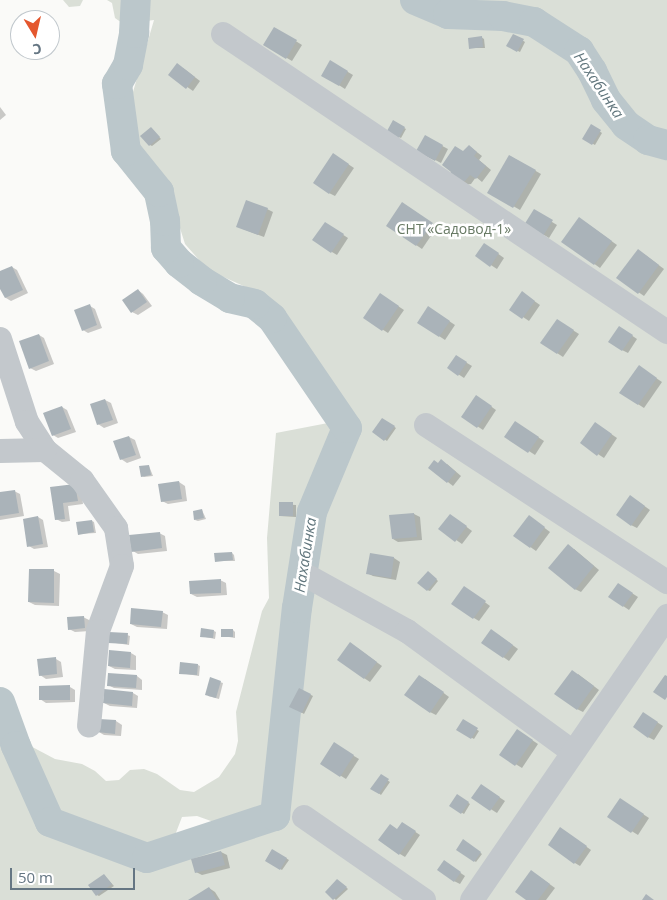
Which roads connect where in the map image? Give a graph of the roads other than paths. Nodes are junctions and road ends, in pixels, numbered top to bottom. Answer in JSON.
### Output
{"nodes":[{"id":1,"x":223,"y":34,"type":"dead end"},
{"id":2,"x":667,"y":332,"type":"edge"},
{"id":3,"x":0,"y":339,"type":"edge"},
{"id":4,"x":426,"y":425,"type":"dead end"},
{"id":5,"x":45,"y":450,"type":"junction"},
{"id":6,"x":0,"y":451,"type":"edge"},
{"id":7,"x":309,"y":577,"type":"dead end"},
{"id":8,"x":667,"y":582,"type":"edge"},
{"id":9,"x":667,"y":616,"type":"edge"},
{"id":10,"x":88,"y":726,"type":"dead end"},
{"id":11,"x":573,"y":752,"type":"junction"},
{"id":12,"x":304,"y":817,"type":"dead end"},
{"id":13,"x":424,"y":900,"type":"edge"},
{"id":14,"x":472,"y":900,"type":"edge"}],
"edges":[{"from":1,"to":2,"type":"street"},
{"from":3,"to":5,"type":"street"},
{"from":4,"to":8,"type":"street"},
{"from":5,"to":6,"type":"street"},
{"from":5,"to":10,"type":"street"},
{"from":7,"to":11,"type":"street"},
{"from":9,"to":11,"type":"street"},
{"from":11,"to":14,"type":"street"},
{"from":12,"to":13,"type":"street"}]}
